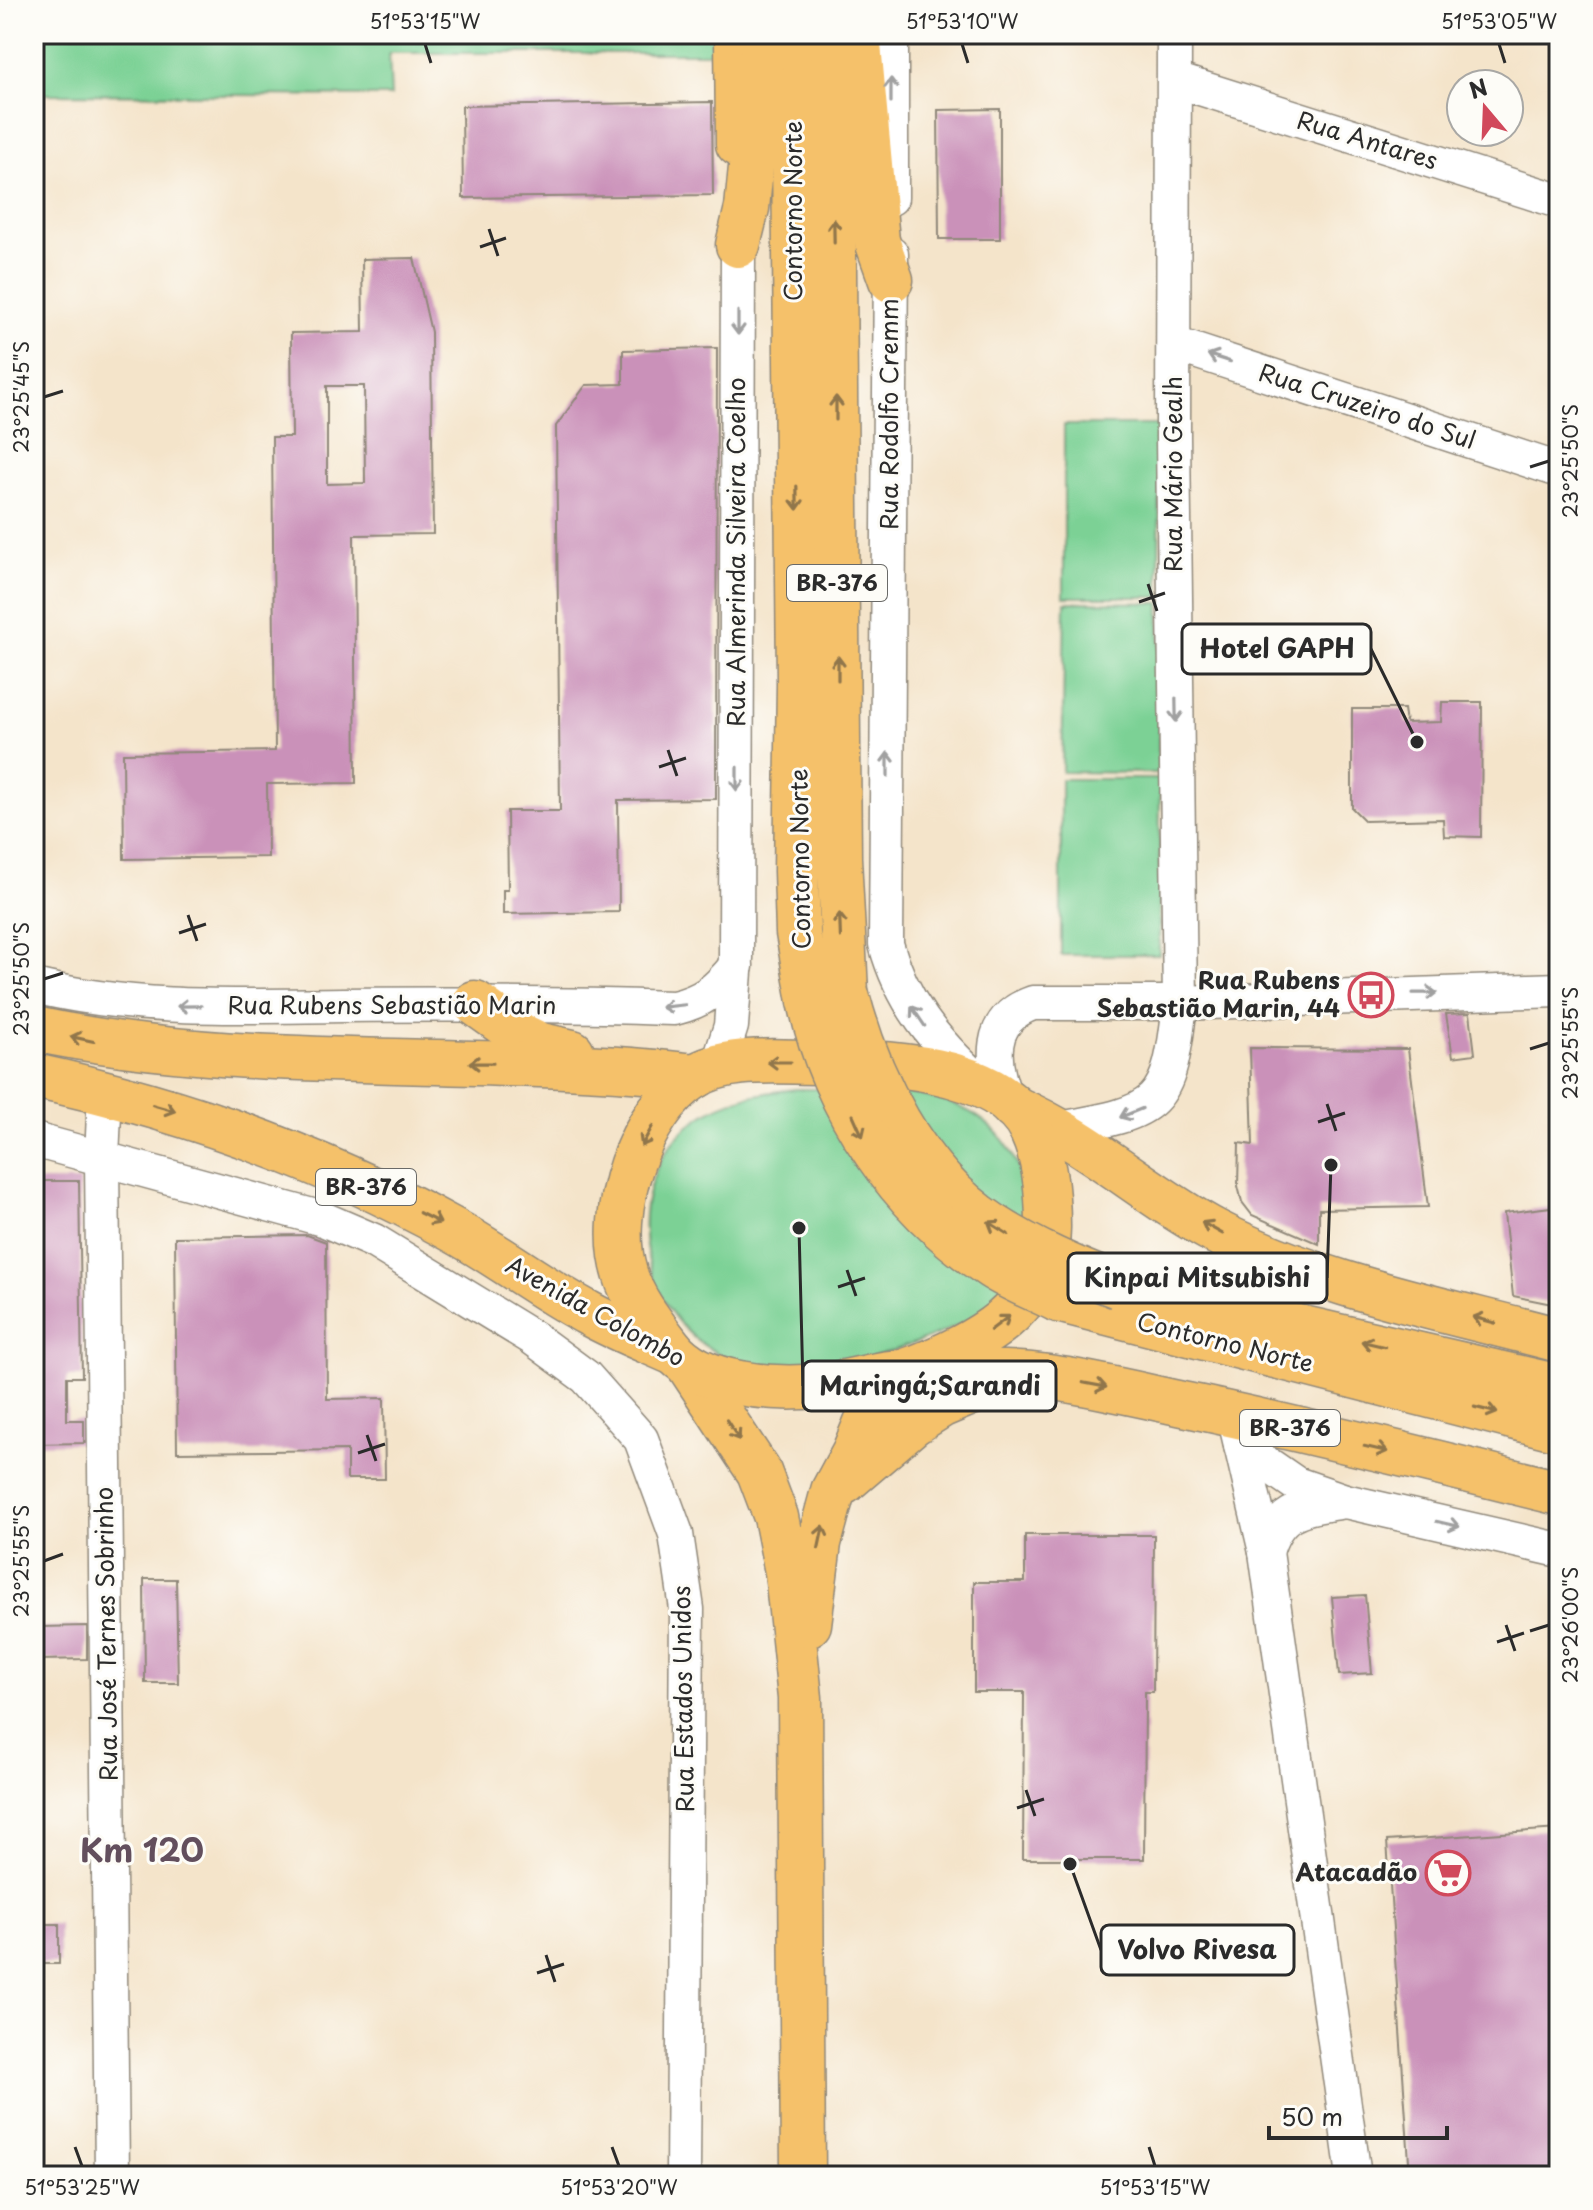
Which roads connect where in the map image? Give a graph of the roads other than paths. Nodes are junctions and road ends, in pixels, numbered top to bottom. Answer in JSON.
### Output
{"nodes":[{"id":1,"x":737,"y":34,"type":"edge"},
{"id":2,"x":764,"y":34,"type":"edge"},
{"id":3,"x":793,"y":34,"type":"edge"},
{"id":4,"x":832,"y":34,"type":"edge"},
{"id":5,"x":858,"y":34,"type":"edge"},
{"id":6,"x":891,"y":34,"type":"edge"},
{"id":7,"x":1174,"y":34,"type":"edge"},
{"id":8,"x":1175,"y":80,"type":"junction"},
{"id":9,"x":1559,"y":201,"type":"edge"},
{"id":10,"x":738,"y":245,"type":"junction"},
{"id":11,"x":891,"y":280,"type":"junction"},
{"id":12,"x":1174,"y":344,"type":"junction"},
{"id":13,"x":1559,"y":470,"type":"edge"},
{"id":14,"x":736,"y":966,"type":"junction"},
{"id":15,"x":34,"y":986,"type":"edge"},
{"id":16,"x":1559,"y":990,"type":"edge"},
{"id":17,"x":475,"y":1003,"type":"junction"},
{"id":18,"x":1180,"y":1003,"type":"junction"},
{"id":19,"x":34,"y":1029,"type":"edge"},
{"id":20,"x":648,"y":1070,"type":"junction"},
{"id":21,"x":707,"y":1072,"type":"junction"},
{"id":22,"x":34,"y":1076,"type":"edge"},
{"id":23,"x":105,"y":1091,"type":"junction"},
{"id":24,"x":1003,"y":1097,"type":"junction"},
{"id":25,"x":1059,"y":1129,"type":"junction"},
{"id":26,"x":34,"y":1140,"type":"edge"},
{"id":27,"x":102,"y":1158,"type":"junction"},
{"id":28,"x":1559,"y":1340,"type":"edge"},
{"id":29,"x":682,"y":1360,"type":"junction"},
{"id":30,"x":895,"y":1374,"type":"junction"},
{"id":31,"x":1018,"y":1374,"type":"junction"},
{"id":32,"x":1559,"y":1387,"type":"edge"},
{"id":33,"x":1559,"y":1429,"type":"edge"},
{"id":34,"x":1238,"y":1431,"type":"junction"},
{"id":35,"x":1494,"y":1477,"type":"junction"},
{"id":36,"x":833,"y":1491,"type":"junction"},
{"id":37,"x":1559,"y":1493,"type":"edge"},
{"id":38,"x":1345,"y":1501,"type":"junction"},
{"id":39,"x":1559,"y":1522,"type":"edge"},
{"id":40,"x":1559,"y":1550,"type":"edge"},
{"id":41,"x":1266,"y":1552,"type":"junction"},
{"id":42,"x":800,"y":1698,"type":"junction"},
{"id":43,"x":112,"y":2176,"type":"edge"},
{"id":44,"x":683,"y":2176,"type":"edge"},
{"id":45,"x":803,"y":2176,"type":"edge"},
{"id":46,"x":1354,"y":2176,"type":"edge"}],
"edges":[{"from":1,"to":10,"type":"main road","name":"Rua Almerinda Silveira Coelho"},
{"from":2,"to":10,"type":"main road"},
{"from":3,"to":33,"type":"main road","name":"Contorno Norte","number":"BR-376","one_way":true,"bridge":true},
{"from":32,"to":4,"type":"main road","name":"Contorno Norte","number":"BR-376","one_way":true,"bridge":true},
{"from":5,"to":11,"type":"main road"},
{"from":11,"to":6,"type":"street","name":"Rua Rodolfo Cremm","one_way":true},
{"from":7,"to":8,"type":"street","name":"Rua Mário Gealh"},
{"from":8,"to":9,"type":"street","name":"Rua Antares"},
{"from":8,"to":12,"type":"street","name":"Rua Mário Gealh"},
{"from":10,"to":14,"type":"street","name":"Rua Almerinda Silveira Coelho","one_way":true},
{"from":24,"to":11,"type":"street","name":"Rua Rodolfo Cremm","one_way":true},
{"from":13,"to":12,"type":"street","name":"Rua Cruzeiro do Sul","one_way":true},
{"from":12,"to":18,"type":"street","name":"Rua Mário Gealh","one_way":true},
{"from":14,"to":17,"type":"street","name":"Rua Rubens Sebastião Marin","one_way":true},
{"from":14,"to":21,"type":"street","name":"Rua Almerinda Silveira Coelho"},
{"from":17,"to":15,"type":"street","name":"Rua Rubens Sebastião Marin","one_way":true},
{"from":18,"to":16,"type":"street","one_way":true},
{"from":17,"to":20,"type":"main road"},
{"from":18,"to":24,"type":"street"},
{"from":18,"to":25,"type":"street","name":"Rua Mário Gealh","one_way":true},
{"from":20,"to":19,"type":"main road","one_way":true},
{"from":20,"to":21,"type":"main road"},
{"from":24,"to":21,"type":"main road","one_way":true},
{"from":21,"to":29,"type":"main road","one_way":true},
{"from":22,"to":23,"type":"main road","name":"Avenida Colombo","number":"BR-376"},
{"from":23,"to":27,"type":"street","name":"Rua José Ternes Sobrinho"},
{"from":23,"to":29,"type":"main road","name":"Avenida Colombo","number":"BR-376","one_way":true},
{"from":24,"to":25,"type":"main road"},
{"from":30,"to":24,"type":"main road","one_way":true},
{"from":28,"to":25,"type":"main road","one_way":true},
{"from":26,"to":27,"type":"street","name":"Rua Estados Unidos"},
{"from":27,"to":43,"type":"street","name":"Rua José Ternes Sobrinho"},
{"from":27,"to":44,"type":"street","name":"Rua Estados Unidos"},
{"from":29,"to":30,"type":"main road","name":"Avenida Colombo","number":"BR-376"},
{"from":29,"to":42,"type":"main road","one_way":true},
{"from":30,"to":31,"type":"main road","name":"Avenida Colombo","number":"BR-376"},
{"from":30,"to":36,"type":"main road"},
{"from":31,"to":34,"type":"main road","name":"Avenida Colombo","number":"BR-376","one_way":true},
{"from":31,"to":36,"type":"main road"},
{"from":34,"to":35,"type":"main road","name":"Avenida Colombo","number":"BR-376","one_way":true},
{"from":34,"to":38,"type":"street"},
{"from":34,"to":41,"type":"street"},
{"from":35,"to":37,"type":"main road","name":"Avenida Colombo","number":"BR-376"},
{"from":35,"to":39,"type":"main road"},
{"from":42,"to":36,"type":"main road","one_way":true},
{"from":38,"to":40,"type":"street","one_way":true},
{"from":38,"to":41,"type":"street"},
{"from":41,"to":46,"type":"street"},
{"from":42,"to":45,"type":"main road"}]}
